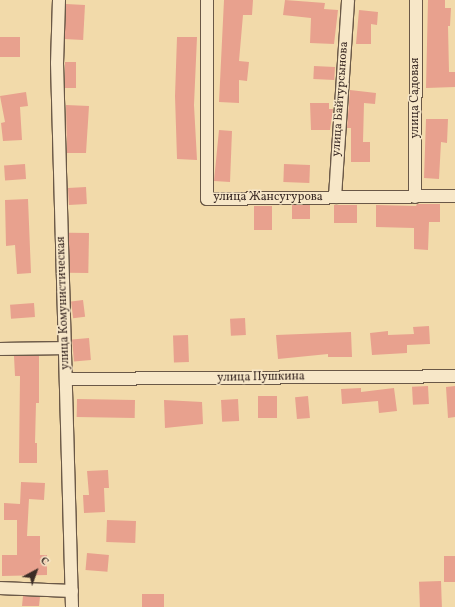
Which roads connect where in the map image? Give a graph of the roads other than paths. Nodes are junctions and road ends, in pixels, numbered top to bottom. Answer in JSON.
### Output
{"nodes":[{"id":1,"x":59,"y":0,"type":"edge"},
{"id":2,"x":206,"y":0,"type":"edge"},
{"id":3,"x":348,"y":0,"type":"edge"},
{"id":4,"x":416,"y":0,"type":"edge"},
{"id":5,"x":455,"y":196,"type":"edge"},
{"id":6,"x":335,"y":197,"type":"junction"},
{"id":7,"x":415,"y":197,"type":"junction"},
{"id":8,"x":65,"y":348,"type":"junction"},
{"id":9,"x":0,"y":349,"type":"edge"},
{"id":10,"x":455,"y":376,"type":"edge"},
{"id":11,"x":66,"y":379,"type":"junction"},
{"id":12,"x":0,"y":588,"type":"edge"},
{"id":13,"x":72,"y":591,"type":"junction"},
{"id":14,"x":72,"y":607,"type":"edge"}],
"edges":[{"from":1,"to":8,"type":"street","name":"улица Комунистическая"},
{"from":2,"to":6,"type":"street","name":"улица Жансугурова"},
{"from":3,"to":6,"type":"street","name":"улица Байтурсынова"},
{"from":4,"to":7,"type":"street","name":"улица Садовая"},
{"from":5,"to":7,"type":"street","name":"улица Жансугурова"},
{"from":6,"to":7,"type":"street","name":"улица Жансугурова"},
{"from":8,"to":9,"type":"street"},
{"from":8,"to":11,"type":"street","name":"улица Комунистическая"},
{"from":10,"to":11,"type":"street","name":"улица Пушкина"},
{"from":11,"to":13,"type":"street","name":"улица Комунистическая"},
{"from":12,"to":13,"type":"street"},
{"from":13,"to":14,"type":"street","name":"улица Комунистическая"}]}
